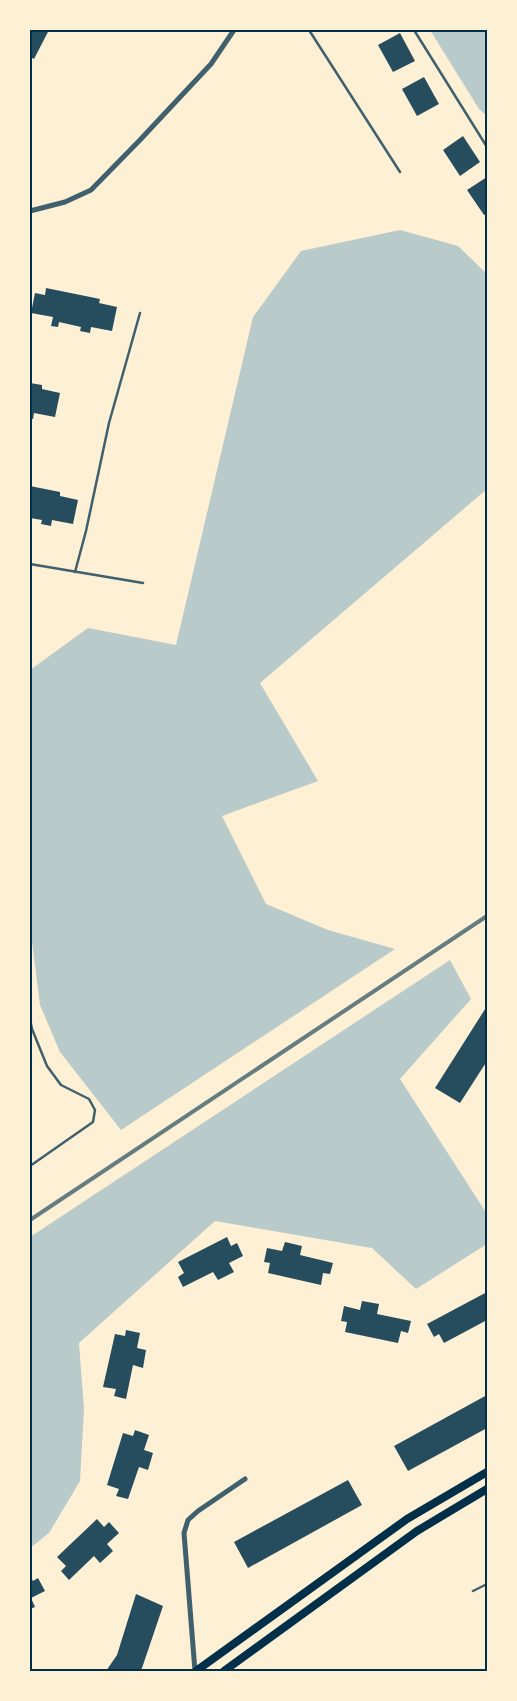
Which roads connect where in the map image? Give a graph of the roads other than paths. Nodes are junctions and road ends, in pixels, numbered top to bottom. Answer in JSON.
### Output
{"nodes":[{"id":1,"x":234,"y":30,"type":"edge"},
{"id":2,"x":309,"y":30,"type":"edge"},
{"id":3,"x":414,"y":30,"type":"edge"},
{"id":4,"x":487,"y":147,"type":"edge"},
{"id":5,"x":400,"y":172,"type":"dead end"},
{"id":6,"x":30,"y":211,"type":"edge"},
{"id":7,"x":140,"y":313,"type":"dead end"},
{"id":8,"x":30,"y":564,"type":"edge"},
{"id":9,"x":75,"y":572,"type":"junction"},
{"id":10,"x":143,"y":583,"type":"dead end"},
{"id":11,"x":30,"y":1019,"type":"edge"},
{"id":12,"x":30,"y":1166,"type":"edge"},
{"id":13,"x":487,"y":1472,"type":"edge"},
{"id":14,"x":245,"y":1479,"type":"dead end"},
{"id":15,"x":487,"y":1490,"type":"edge"},
{"id":16,"x":487,"y":1584,"type":"edge"},
{"id":17,"x":473,"y":1591,"type":"dead end"},
{"id":18,"x":195,"y":1671,"type":"edge"},
{"id":19,"x":224,"y":1671,"type":"edge"}],
"edges":[{"from":1,"to":6,"type":"street"},
{"from":2,"to":5,"type":"lane"},
{"from":3,"to":4,"type":"lane"},
{"from":7,"to":9,"type":"lane"},
{"from":8,"to":9,"type":"lane"},
{"from":9,"to":10,"type":"lane"},
{"from":11,"to":12,"type":"lane"},
{"from":13,"to":18,"type":"main road"},
{"from":14,"to":18,"type":"street"},
{"from":15,"to":19,"type":"main road"},
{"from":16,"to":17,"type":"lane"}]}
